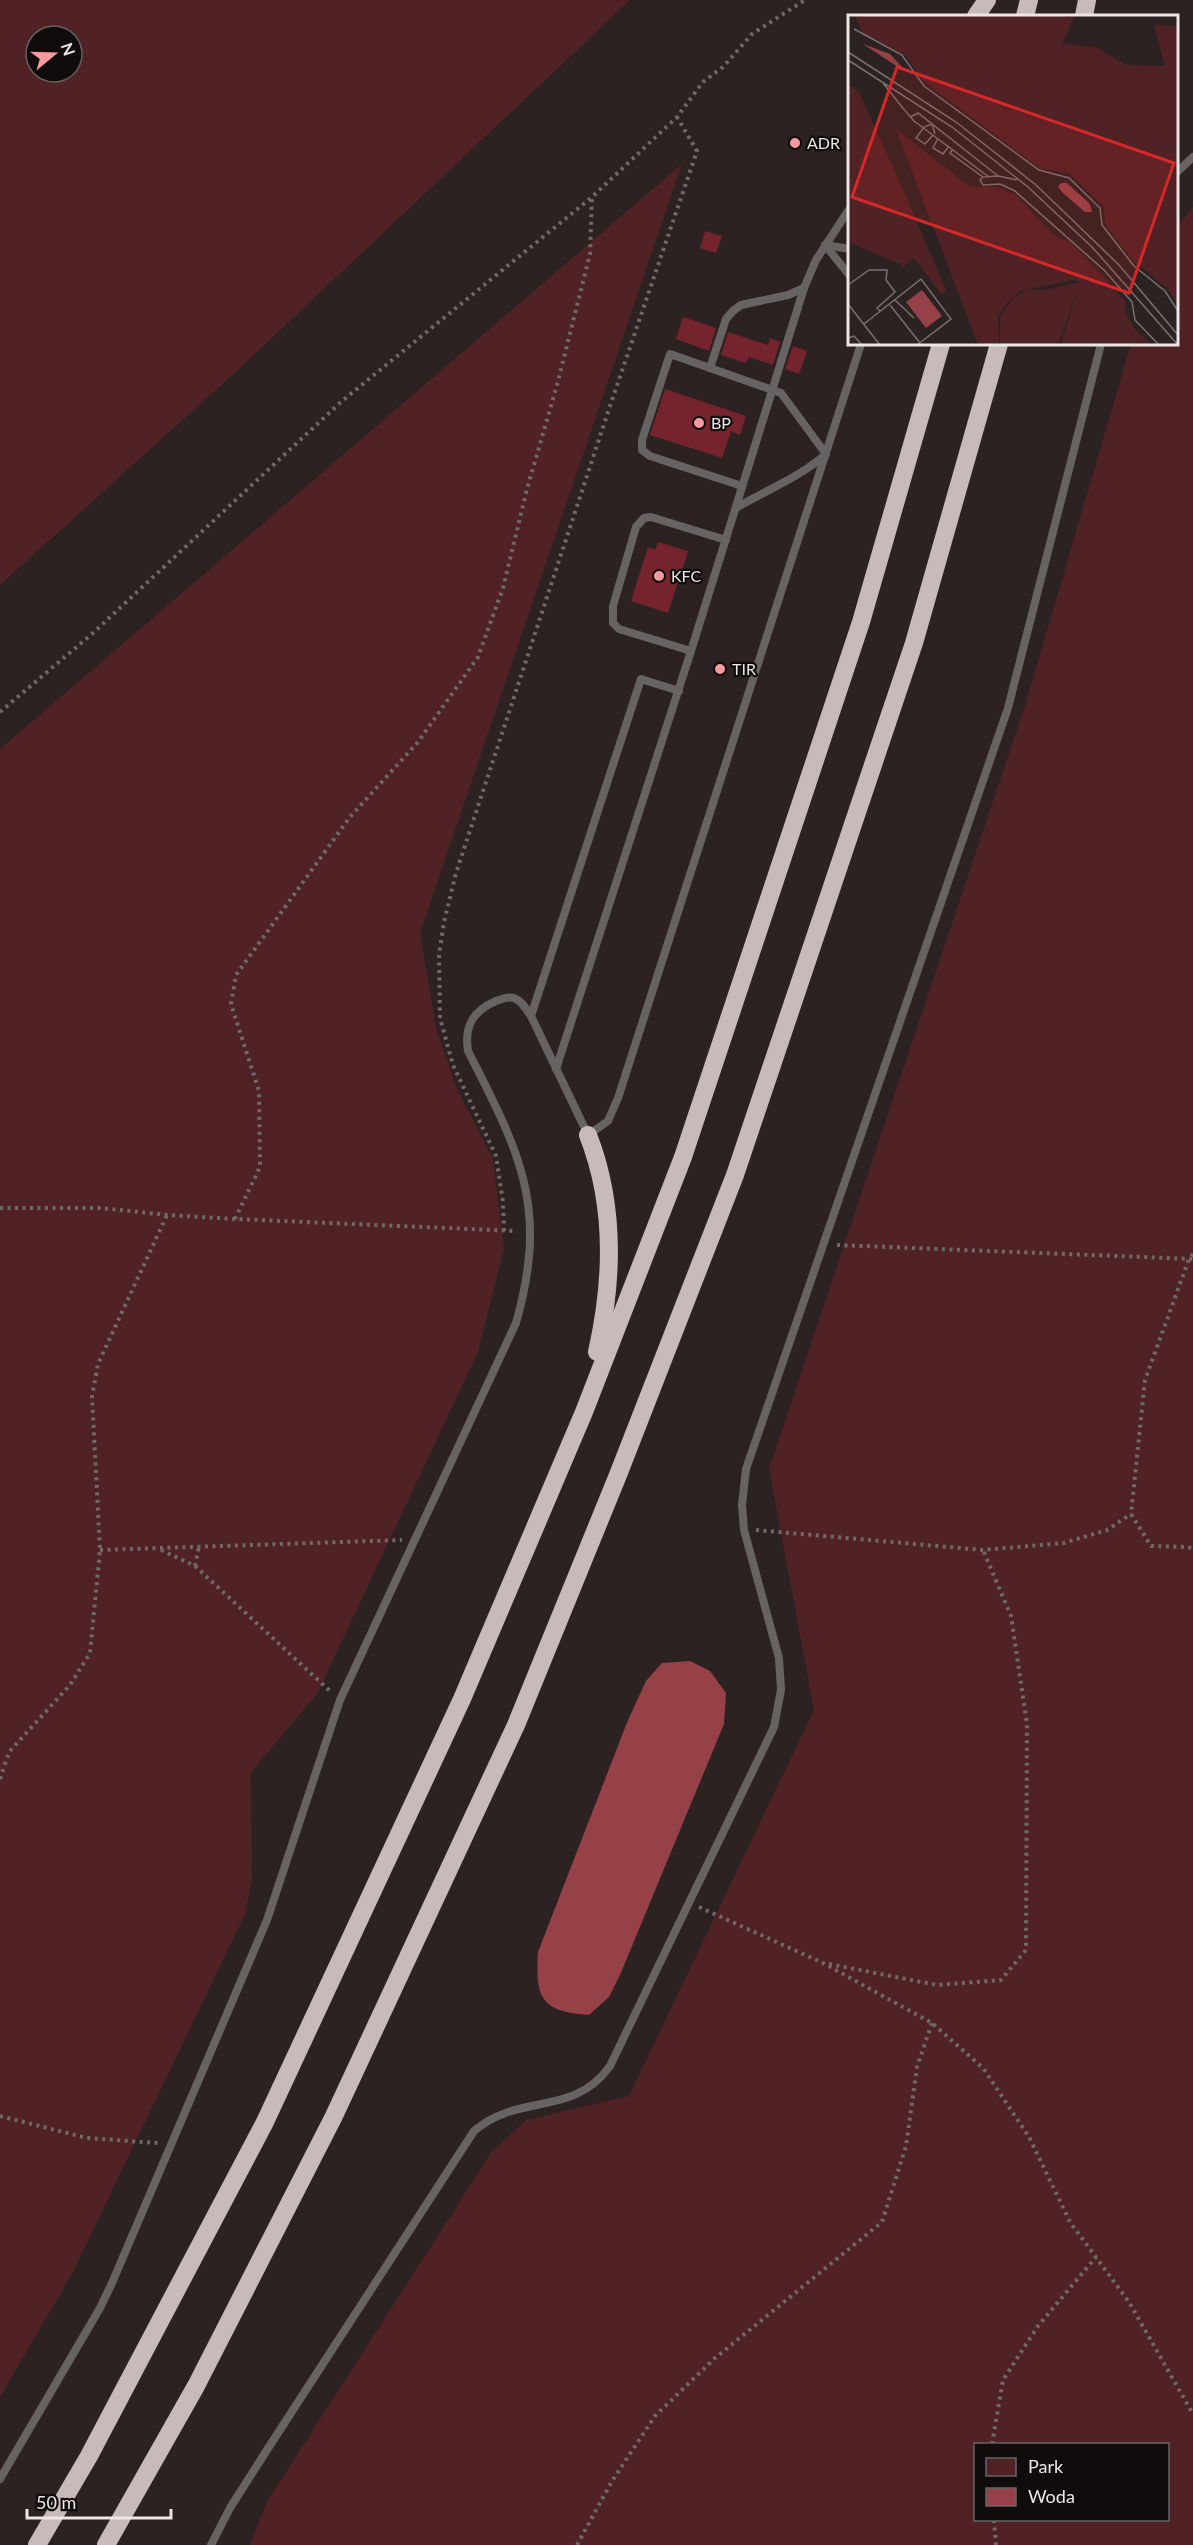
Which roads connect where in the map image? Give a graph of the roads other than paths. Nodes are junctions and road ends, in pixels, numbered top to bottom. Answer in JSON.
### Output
{"nodes":[{"id":1,"x":987,"y":0,"type":"edge"},
{"id":2,"x":1029,"y":0,"type":"edge"},
{"id":3,"x":1087,"y":0,"type":"edge"},
{"id":4,"x":977,"y":15,"type":"edge"},
{"id":5,"x":1025,"y":15,"type":"edge"},
{"id":6,"x":1084,"y":15,"type":"edge"},
{"id":7,"x":1193,"y":157,"type":"edge"},
{"id":8,"x":1178,"y":171,"type":"edge"},
{"id":9,"x":848,"y":210,"type":"edge"},
{"id":10,"x":825,"y":245,"type":"junction"},
{"id":11,"x":848,"y":249,"type":"edge"},
{"id":12,"x":848,"y":275,"type":"edge"},
{"id":13,"x":804,"y":288,"type":"junction"},
{"id":14,"x":861,"y":345,"type":"edge"},
{"id":15,"x":941,"y":345,"type":"edge"},
{"id":16,"x":999,"y":345,"type":"edge"},
{"id":17,"x":1101,"y":345,"type":"edge"},
{"id":18,"x":710,"y":368,"type":"junction"},
{"id":19,"x":772,"y":389,"type":"junction"},
{"id":20,"x":826,"y":454,"type":"junction"},
{"id":21,"x":742,"y":486,"type":"junction"},
{"id":22,"x":736,"y":508,"type":"junction"},
{"id":23,"x":726,"y":540,"type":"junction"},
{"id":24,"x":691,"y":651,"type":"junction"},
{"id":25,"x":679,"y":691,"type":"junction"},
{"id":26,"x":531,"y":1016,"type":"junction"},
{"id":27,"x":556,"y":1069,"type":"junction"},
{"id":28,"x":588,"y":1136,"type":"junction"},
{"id":29,"x":584,"y":1412,"type":"junction"},
{"id":30,"x":0,"y":2479,"type":"edge"},
{"id":31,"x":37,"y":2545,"type":"edge"},
{"id":32,"x":106,"y":2545,"type":"edge"},
{"id":33,"x":212,"y":2545,"type":"edge"}],
"edges":[{"from":1,"to":4,"type":"highway"},
{"from":2,"to":5,"type":"highway"},
{"from":3,"to":6,"type":"highway"},
{"from":7,"to":8,"type":"lane"},
{"from":9,"to":10,"type":"lane"},
{"from":10,"to":11,"type":"lane"},
{"from":10,"to":12,"type":"lane"},
{"from":10,"to":13,"type":"lane"},
{"from":13,"to":18,"type":"lane"},
{"from":13,"to":19,"type":"lane"},
{"from":14,"to":20,"type":"lane"},
{"from":15,"to":29,"type":"highway"},
{"from":16,"to":32,"type":"highway"},
{"from":17,"to":33,"type":"lane"},
{"from":18,"to":19,"type":"lane"},
{"from":18,"to":21,"type":"lane"},
{"from":19,"to":20,"type":"lane"},
{"from":19,"to":21,"type":"lane"},
{"from":20,"to":22,"type":"lane"},
{"from":20,"to":28,"type":"lane"},
{"from":21,"to":22,"type":"lane"},
{"from":22,"to":23,"type":"lane"},
{"from":23,"to":24,"type":"lane"},
{"from":23,"to":24,"type":"lane"},
{"from":24,"to":25,"type":"lane"},
{"from":25,"to":26,"type":"lane"},
{"from":25,"to":27,"type":"lane"},
{"from":26,"to":27,"type":"lane"},
{"from":26,"to":30,"type":"lane"},
{"from":27,"to":28,"type":"lane"},
{"from":28,"to":29,"type":"highway"},
{"from":29,"to":31,"type":"highway"}]}
